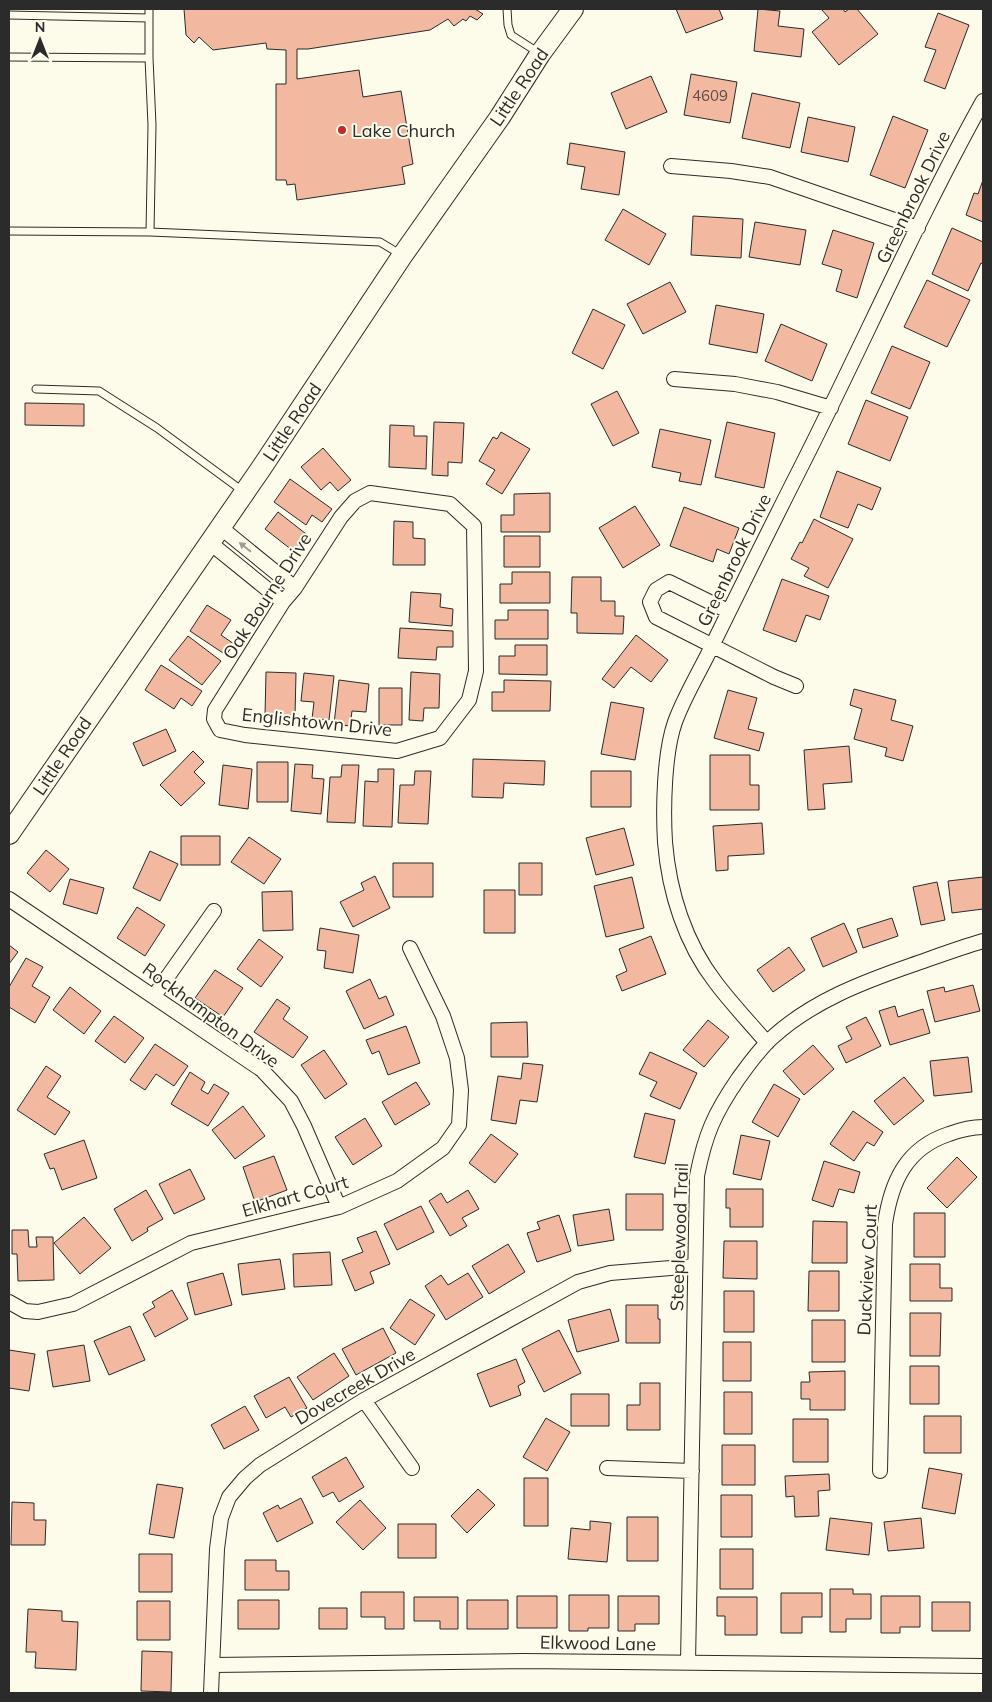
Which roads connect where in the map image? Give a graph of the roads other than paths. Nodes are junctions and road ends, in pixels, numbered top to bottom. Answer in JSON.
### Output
{"nodes":[{"id":1,"x":149,"y":9,"type":"edge"},
{"id":2,"x":507,"y":9,"type":"edge"},
{"id":3,"x":573,"y":9,"type":"edge"},
{"id":4,"x":9,"y":15,"type":"edge"},
{"id":5,"x":149,"y":18,"type":"junction"},
{"id":6,"x":540,"y":54,"type":"junction"},
{"id":7,"x":9,"y":57,"type":"edge"},
{"id":8,"x":149,"y":58,"type":"junction"},
{"id":9,"x":983,"y":101,"type":"edge"},
{"id":10,"x":671,"y":166,"type":"dead end"},
{"id":11,"x":918,"y":228,"type":"junction"},
{"id":12,"x":9,"y":231,"type":"edge"},
{"id":13,"x":150,"y":232,"type":"junction"},
{"id":14,"x":402,"y":256,"type":"junction"},
{"id":15,"x":674,"y":380,"type":"dead end"},
{"id":16,"x":36,"y":389,"type":"dead end"},
{"id":17,"x":831,"y":408,"type":"junction"},
{"id":18,"x":244,"y":492,"type":"junction"},
{"id":19,"x":215,"y":535,"type":"junction"},
{"id":20,"x":295,"y":588,"type":"junction"},
{"id":21,"x":283,"y":602,"type":"junction"},
{"id":22,"x":728,"y":611,"type":"junction"},
{"id":23,"x":712,"y":646,"type":"junction"},
{"id":24,"x":796,"y":686,"type":"dead end"},
{"id":25,"x":220,"y":730,"type":"joint"},
{"id":26,"x":440,"y":738,"type":"joint"},
{"id":27,"x":9,"y":834,"type":"edge"},
{"id":28,"x":9,"y":898,"type":"edge"},
{"id":29,"x":214,"y":911,"type":"dead end"},
{"id":30,"x":983,"y":941,"type":"edge"},
{"id":31,"x":410,"y":948,"type":"dead end"},
{"id":32,"x":154,"y":996,"type":"junction"},
{"id":33,"x":767,"y":1043,"type":"junction"},
{"id":34,"x":983,"y":1127,"type":"edge"},
{"id":35,"x":339,"y":1207,"type":"junction"},
{"id":36,"x":696,"y":1266,"type":"junction"},
{"id":37,"x":9,"y":1302,"type":"edge"},
{"id":38,"x":364,"y":1400,"type":"junction"},
{"id":39,"x":412,"y":1468,"type":"dead end"},
{"id":40,"x":607,"y":1468,"type":"dead end"},
{"id":41,"x":692,"y":1471,"type":"junction"},
{"id":42,"x":880,"y":1471,"type":"dead end"},
{"id":43,"x":688,"y":1664,"type":"junction"},
{"id":44,"x":212,"y":1665,"type":"junction"},
{"id":45,"x":983,"y":1666,"type":"edge"},
{"id":46,"x":211,"y":1693,"type":"edge"}],
"edges":[{"from":1,"to":5,"type":"lane"},
{"from":2,"to":6,"type":"lane"},
{"from":3,"to":6,"type":"street","name":"Little Road"},
{"from":4,"to":5,"type":"lane"},
{"from":5,"to":8,"type":"lane"},
{"from":6,"to":14,"type":"street","name":"Little Road"},
{"from":7,"to":8,"type":"lane"},
{"from":8,"to":13,"type":"lane"},
{"from":9,"to":11,"type":"street","name":"Greenbrook Drive"},
{"from":10,"to":11,"type":"street"},
{"from":11,"to":17,"type":"street","name":"Greenbrook Drive"},
{"from":12,"to":13,"type":"lane"},
{"from":13,"to":14,"type":"lane"},
{"from":14,"to":18,"type":"street","name":"Little Road"},
{"from":15,"to":17,"type":"street"},
{"from":16,"to":18,"type":"lane"},
{"from":17,"to":22,"type":"street","name":"Greenbrook Drive"},
{"from":18,"to":19,"type":"street","name":"Little Road"},
{"from":20,"to":19,"type":"street","one_way":true},
{"from":19,"to":21,"type":"street"},
{"from":19,"to":27,"type":"street","name":"Little Road"},
{"from":20,"to":21,"type":"street","name":"Oak Bourne Drive"},
{"from":20,"to":26,"type":"street","name":"Oak Bourne Drive"},
{"from":21,"to":25,"type":"street","name":"Oak Bourne Drive"},
{"from":22,"to":23,"type":"street","name":"Greenbrook Drive"},
{"from":22,"to":23,"type":"street"},
{"from":23,"to":24,"type":"street"},
{"from":23,"to":33,"type":"street","name":"Greenbrook Drive"},
{"from":25,"to":26,"type":"street","name":"Englishtown Drive"},
{"from":28,"to":32,"type":"street","name":"Rockhampton Drive"},
{"from":29,"to":32,"type":"street"},
{"from":30,"to":33,"type":"street","name":"Steeplewood Trail"},
{"from":31,"to":35,"type":"street","name":"Elkhart Court"},
{"from":32,"to":35,"type":"street","name":"Rockhampton Drive"},
{"from":33,"to":36,"type":"street","name":"Steeplewood Trail"},
{"from":34,"to":42,"type":"street","name":"Duckview Court"},
{"from":35,"to":37,"type":"street","name":"Elkhart Court"},
{"from":36,"to":38,"type":"street","name":"Dovecreek Drive"},
{"from":36,"to":41,"type":"street","name":"Steeplewood Trail"},
{"from":38,"to":39,"type":"street"},
{"from":38,"to":44,"type":"street","name":"Dovecreek Drive"},
{"from":40,"to":41,"type":"street"},
{"from":41,"to":43,"type":"street","name":"Steeplewood Trail"},
{"from":43,"to":44,"type":"street","name":"Elkwood Lane"},
{"from":43,"to":45,"type":"street","name":"Elkwood Lane"},
{"from":44,"to":46,"type":"street","name":"Dovecreek Drive"}]}
